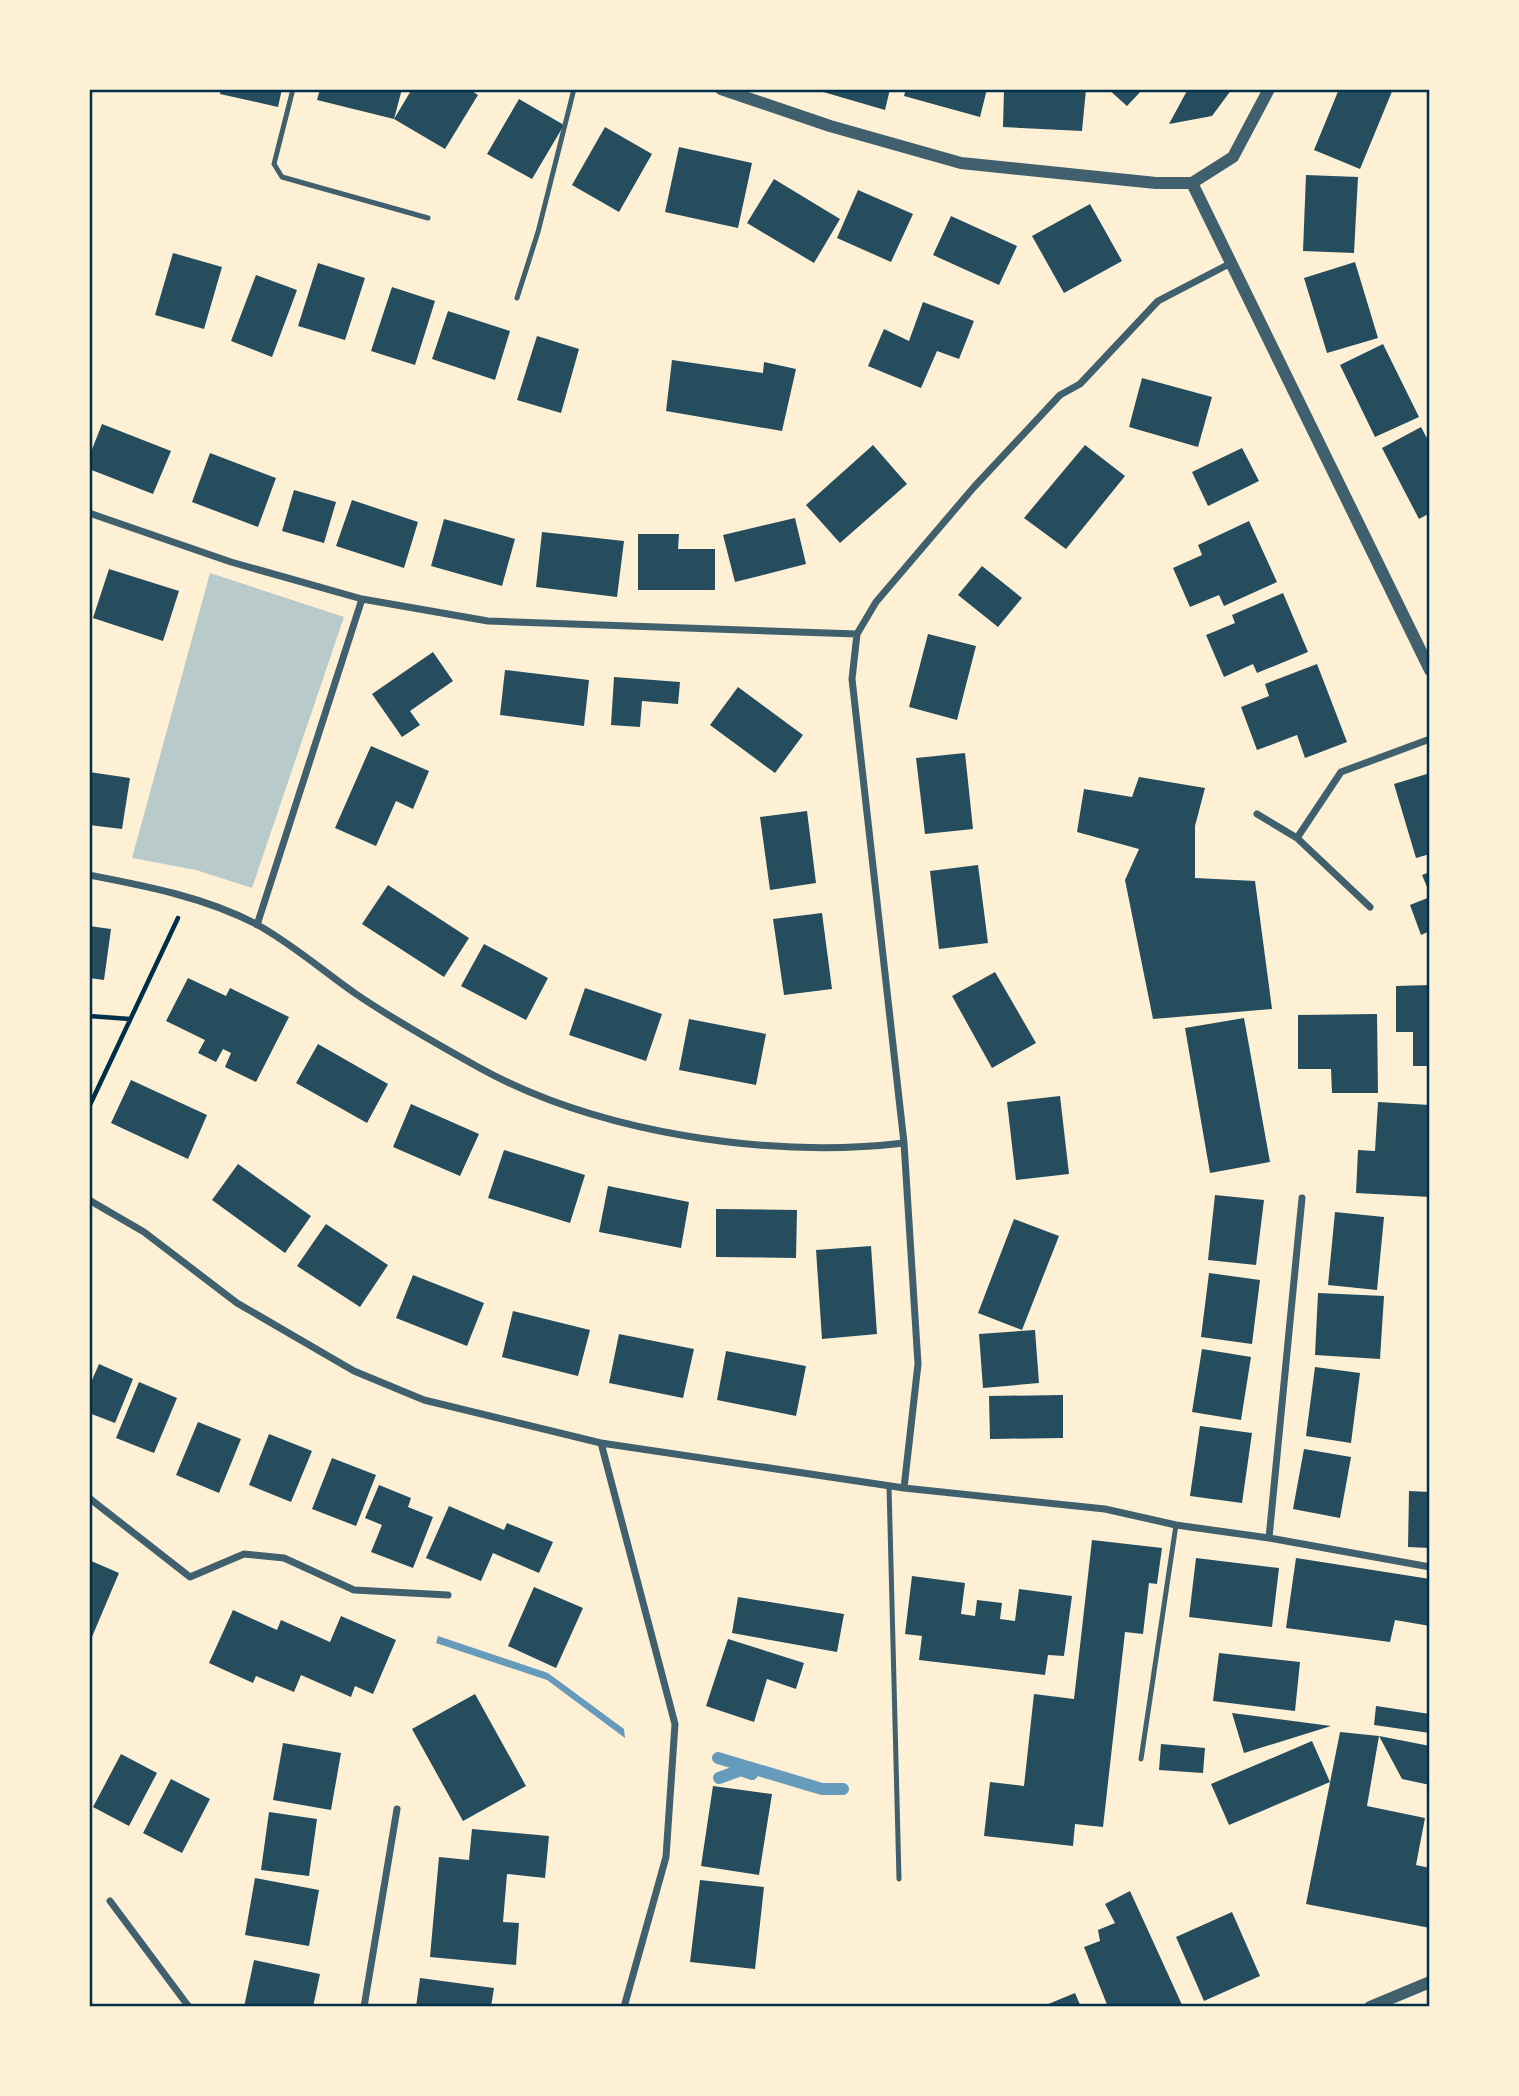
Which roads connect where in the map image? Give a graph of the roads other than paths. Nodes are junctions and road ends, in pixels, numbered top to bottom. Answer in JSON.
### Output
{"nodes":[{"id":1,"x":293,"y":89,"type":"edge"},
{"id":2,"x":574,"y":89,"type":"edge"},
{"id":3,"x":721,"y":89,"type":"edge"},
{"id":4,"x":1269,"y":89,"type":"edge"},
{"id":5,"x":1192,"y":183,"type":"junction"},
{"id":6,"x":428,"y":218,"type":"dead end"},
{"id":7,"x":1231,"y":263,"type":"junction"},
{"id":8,"x":517,"y":298,"type":"dead end"},
{"id":9,"x":89,"y":513,"type":"edge"},
{"id":10,"x":362,"y":599,"type":"junction"},
{"id":11,"x":857,"y":634,"type":"junction"},
{"id":12,"x":1430,"y":670,"type":"edge"},
{"id":13,"x":1430,"y":739,"type":"edge"},
{"id":14,"x":1257,"y":814,"type":"dead end"},
{"id":15,"x":1297,"y":838,"type":"junction"},
{"id":16,"x":89,"y":875,"type":"edge"},
{"id":17,"x":1370,"y":907,"type":"dead end"},
{"id":18,"x":257,"y":925,"type":"junction"},
{"id":19,"x":904,"y":1143,"type":"junction"},
{"id":20,"x":1301,"y":1198,"type":"dead end"},
{"id":21,"x":89,"y":1200,"type":"edge"},
{"id":22,"x":601,"y":1443,"type":"junction"},
{"id":23,"x":889,"y":1486,"type":"junction"},
{"id":24,"x":904,"y":1488,"type":"junction"},
{"id":25,"x":89,"y":1498,"type":"edge"},
{"id":26,"x":1176,"y":1525,"type":"junction"},
{"id":27,"x":1269,"y":1538,"type":"junction"},
{"id":28,"x":1430,"y":1567,"type":"edge"},
{"id":29,"x":448,"y":1595,"type":"dead end"},
{"id":30,"x":1142,"y":1759,"type":"dead end"},
{"id":31,"x":397,"y":1809,"type":"dead end"},
{"id":32,"x":899,"y":1879,"type":"dead end"},
{"id":33,"x":110,"y":1901,"type":"dead end"},
{"id":34,"x":1430,"y":1982,"type":"edge"},
{"id":35,"x":189,"y":2007,"type":"edge"},
{"id":36,"x":364,"y":2007,"type":"edge"},
{"id":37,"x":624,"y":2007,"type":"edge"},
{"id":38,"x":1370,"y":2007,"type":"edge"}],
"edges":[{"from":1,"to":6,"type":"lane"},
{"from":2,"to":8,"type":"lane"},
{"from":3,"to":5,"type":"street"},
{"from":4,"to":5,"type":"street"},
{"from":5,"to":7,"type":"street"},
{"from":7,"to":11,"type":"street"},
{"from":7,"to":12,"type":"street"},
{"from":9,"to":10,"type":"street"},
{"from":10,"to":11,"type":"street"},
{"from":10,"to":18,"type":"street"},
{"from":11,"to":19,"type":"street"},
{"from":13,"to":15,"type":"street"},
{"from":14,"to":15,"type":"street"},
{"from":15,"to":17,"type":"street"},
{"from":16,"to":18,"type":"street"},
{"from":18,"to":19,"type":"street"},
{"from":19,"to":24,"type":"street"},
{"from":20,"to":27,"type":"street"},
{"from":21,"to":22,"type":"street"},
{"from":22,"to":23,"type":"street"},
{"from":22,"to":37,"type":"street"},
{"from":23,"to":24,"type":"street"},
{"from":23,"to":32,"type":"lane"},
{"from":24,"to":26,"type":"street"},
{"from":25,"to":29,"type":"street"},
{"from":26,"to":27,"type":"street"},
{"from":26,"to":30,"type":"lane"},
{"from":27,"to":28,"type":"street"},
{"from":31,"to":36,"type":"street"},
{"from":33,"to":35,"type":"street"},
{"from":34,"to":38,"type":"street"}]}
